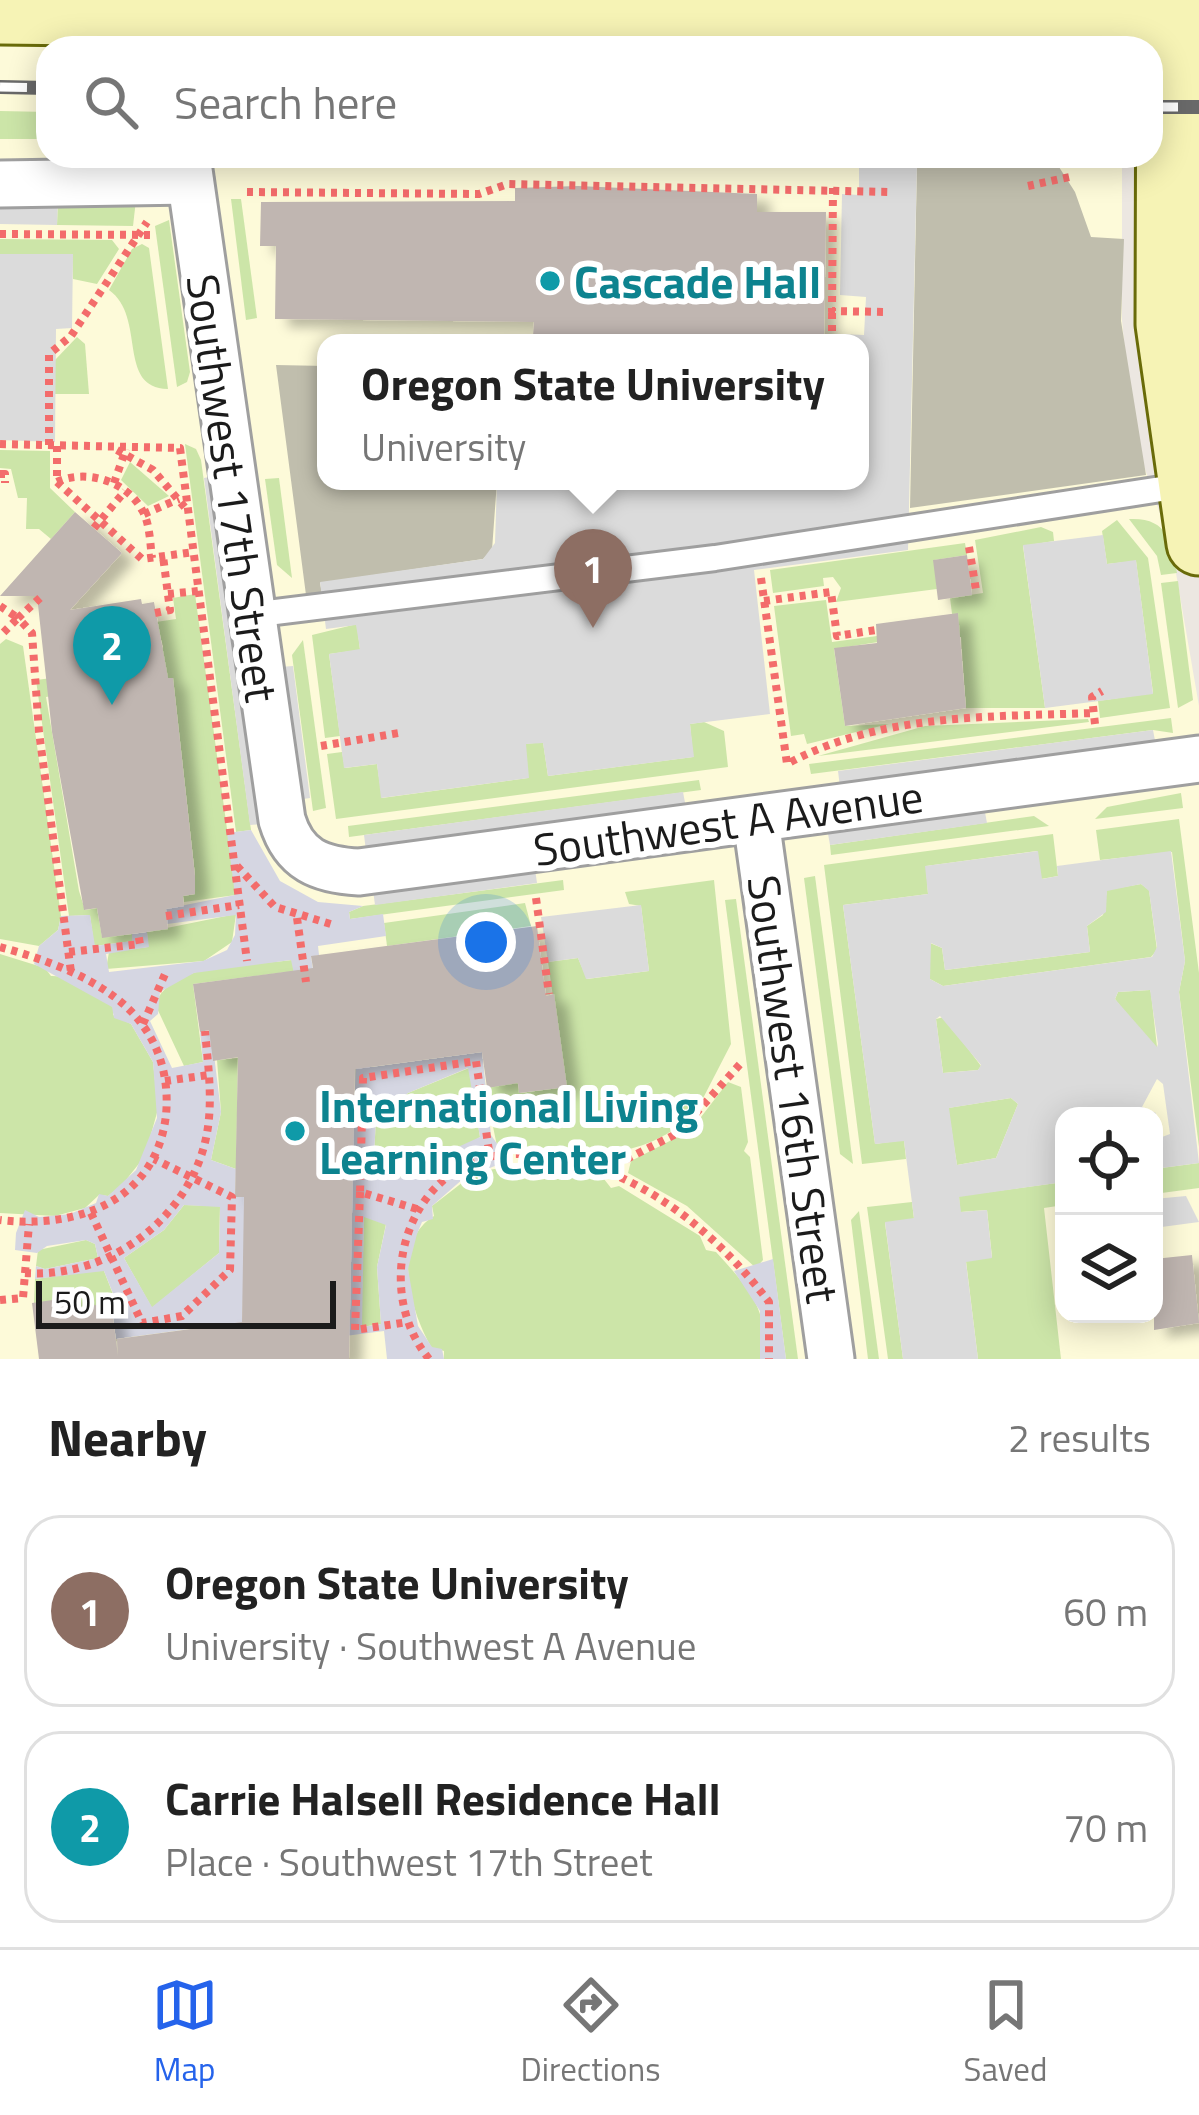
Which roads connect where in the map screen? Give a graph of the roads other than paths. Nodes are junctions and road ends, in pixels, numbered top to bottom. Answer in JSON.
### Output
{"nodes":[{"id":1,"x":447,"y":8,"type":"edge"},
{"id":2,"x":0,"y":12,"type":"edge"},
{"id":3,"x":1169,"y":13,"type":"edge"},
{"id":4,"x":184,"y":30,"type":"edge"},
{"id":5,"x":189,"y":169,"type":"edge"},
{"id":6,"x":0,"y":184,"type":"edge"},
{"id":7,"x":1182,"y":207,"type":"edge"},
{"id":8,"x":1195,"y":514,"type":"edge"},
{"id":9,"x":251,"y":615,"type":"junction"},
{"id":10,"x":1199,"y":759,"type":"edge"},
{"id":11,"x":282,"y":820,"type":"joint"},
{"id":12,"x":756,"y":820,"type":"junction"},
{"id":13,"x":832,"y":1359,"type":"edge"}],
"edges":[{"from":1,"to":3,"type":"street"},
{"from":1,"to":4,"type":"street"},
{"from":2,"to":4,"type":"street"},
{"from":3,"to":7,"type":"street"},
{"from":5,"to":6,"type":"street"},
{"from":5,"to":9,"type":"street","name":"Southwest 17th Street"},
{"from":7,"to":8,"type":"street"},
{"from":8,"to":9,"type":"lane"},
{"from":9,"to":11,"type":"street","name":"Southwest 17th Street"},
{"from":10,"to":12,"type":"street","name":"Southwest A Avenue"},
{"from":11,"to":12,"type":"street","name":"Southwest A Avenue"},
{"from":12,"to":13,"type":"street","name":"Southwest 16th Street"}]}
